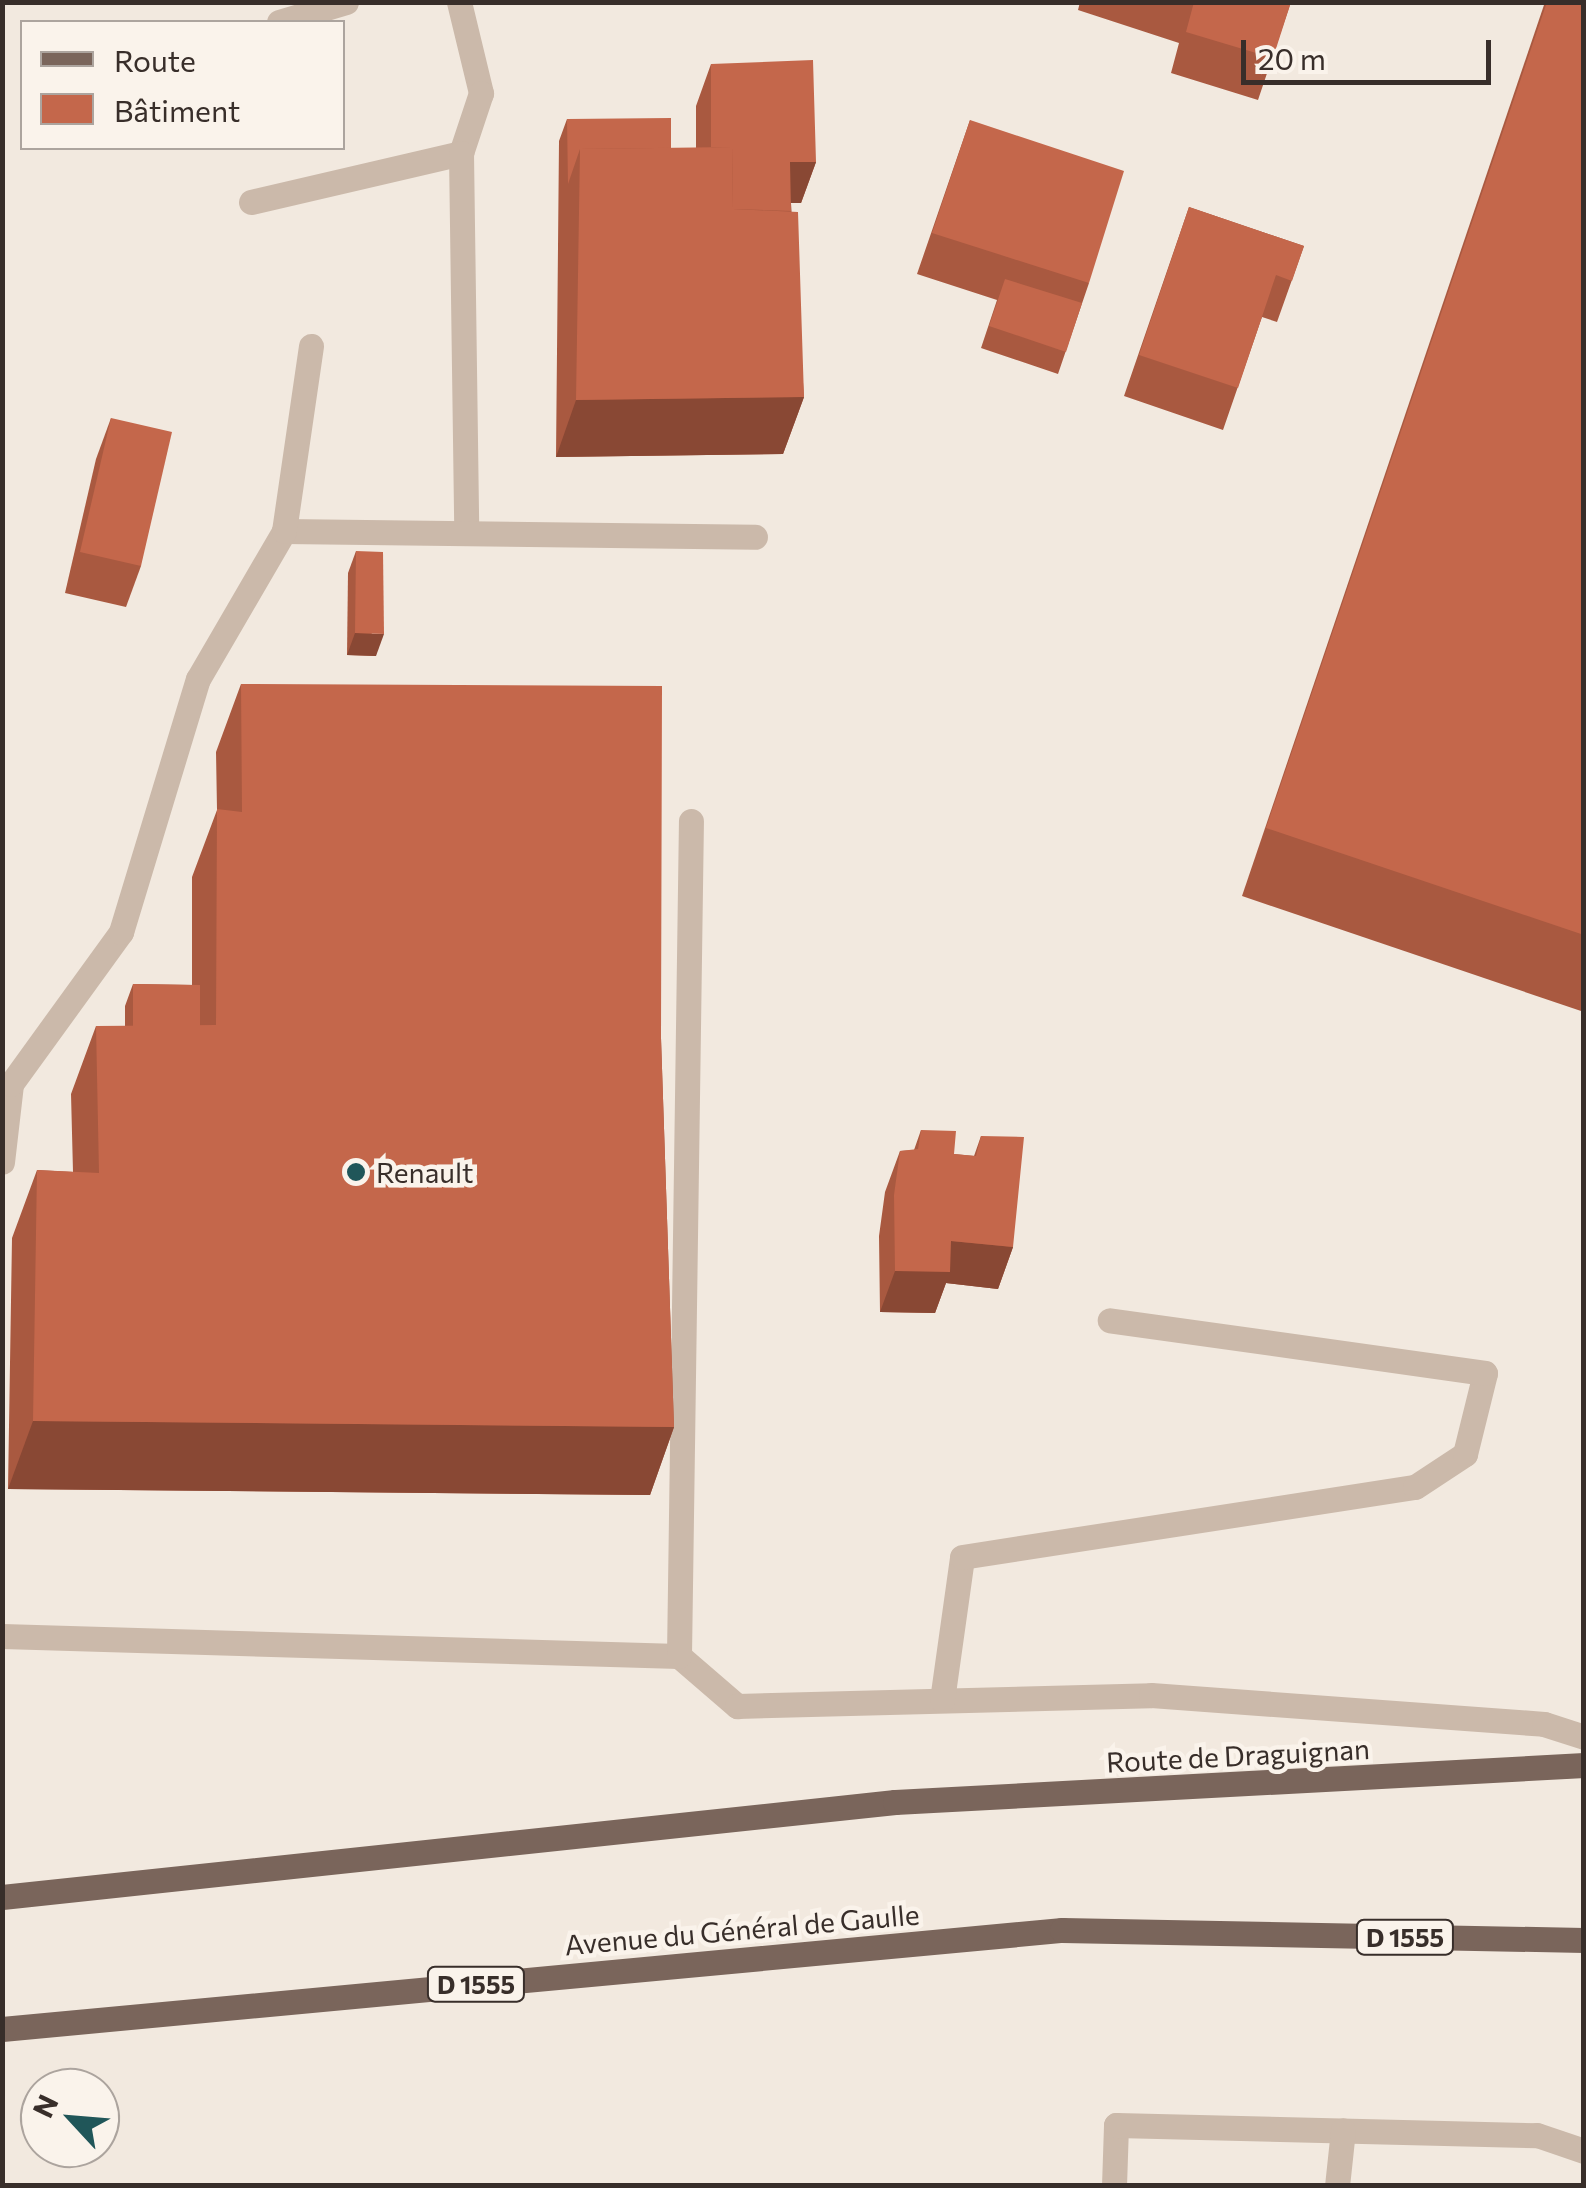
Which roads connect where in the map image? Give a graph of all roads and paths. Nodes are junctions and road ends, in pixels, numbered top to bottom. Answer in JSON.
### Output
{"nodes":[{"id":1,"x":346,"y":2,"type":"edge"},
{"id":2,"x":459,"y":2,"type":"edge"},
{"id":3,"x":286,"y":20,"type":"edge"},
{"id":4,"x":461,"y":153,"type":"junction"},
{"id":5,"x":251,"y":202,"type":"dead end"},
{"id":6,"x":312,"y":346,"type":"dead end"},
{"id":7,"x":284,"y":531,"type":"junction"},
{"id":8,"x":466,"y":533,"type":"junction"},
{"id":9,"x":755,"y":537,"type":"dead end"},
{"id":10,"x":690,"y":821,"type":"dead end"},
{"id":11,"x":2,"y":1162,"type":"edge"},
{"id":12,"x":1110,"y":1320,"type":"dead end"},
{"id":13,"x":2,"y":1636,"type":"edge"},
{"id":14,"x":679,"y":1656,"type":"junction"},
{"id":15,"x":942,"y":1700,"type":"junction"},
{"id":16,"x":1584,"y":1737,"type":"edge"},
{"id":17,"x":1584,"y":1765,"type":"edge"},
{"id":18,"x":2,"y":1897,"type":"edge"},
{"id":19,"x":1584,"y":1940,"type":"edge"},
{"id":20,"x":2,"y":2028,"type":"edge"},
{"id":21,"x":1343,"y":2130,"type":"junction"},
{"id":22,"x":1584,"y":2151,"type":"edge"},
{"id":23,"x":1114,"y":2186,"type":"edge"},
{"id":24,"x":1337,"y":2186,"type":"edge"}],
"edges":[{"from":1,"to":3,"type":"lane"},
{"from":2,"to":4,"type":"lane"},
{"from":4,"to":5,"type":"lane"},
{"from":4,"to":8,"type":"lane"},
{"from":6,"to":7,"type":"lane"},
{"from":7,"to":8,"type":"lane"},
{"from":7,"to":11,"type":"lane"},
{"from":8,"to":9,"type":"lane"},
{"from":10,"to":14,"type":"lane"},
{"from":12,"to":15,"type":"lane"},
{"from":13,"to":14,"type":"lane"},
{"from":14,"to":15,"type":"lane"},
{"from":15,"to":16,"type":"lane"},
{"from":17,"to":18,"type":"main road","name":"Route de Draguignan"},
{"from":19,"to":20,"type":"main road","name":"Avenue du Général de Gaulle","number":"D 1555"},
{"from":21,"to":22,"type":"lane"},
{"from":21,"to":23,"type":"lane"},
{"from":21,"to":24,"type":"lane"}]}
